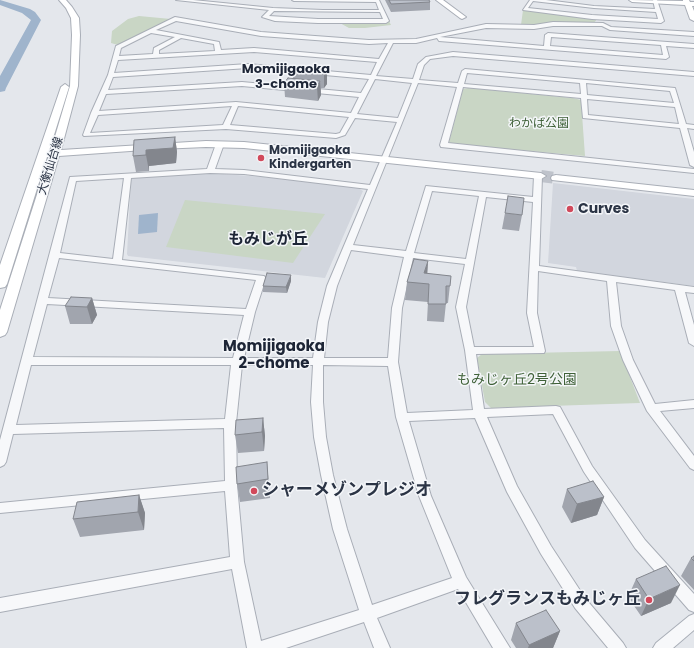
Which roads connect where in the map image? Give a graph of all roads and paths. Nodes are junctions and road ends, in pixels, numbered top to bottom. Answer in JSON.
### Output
{"nodes":[{"id":1,"x":53,"y":0,"type":"edge"},
{"id":2,"x":62,"y":0,"type":"edge"},
{"id":3,"x":178,"y":0,"type":"edge"},
{"id":4,"x":294,"y":0,"type":"edge"},
{"id":5,"x":377,"y":0,"type":"edge"},
{"id":6,"x":443,"y":0,"type":"edge"},
{"id":7,"x":533,"y":0,"type":"edge"},
{"id":8,"x":632,"y":0,"type":"edge"},
{"id":9,"x":655,"y":1,"type":"edge"},
{"id":10,"x":689,"y":3,"type":"edge"},
{"id":11,"x":273,"y":9,"type":"junction"},
{"id":12,"x":382,"y":10,"type":"junction"},
{"id":13,"x":658,"y":11,"type":"junction"},
{"id":14,"x":462,"y":17,"type":"dead end"},
{"id":15,"x":694,"y":19,"type":"edge"},
{"id":16,"x":585,"y":24,"type":"junction"},
{"id":17,"x":151,"y":31,"type":"junction"},
{"id":18,"x":694,"y":34,"type":"edge"},
{"id":19,"x":181,"y":36,"type":"junction"},
{"id":20,"x":510,"y":36,"type":"junction"},
{"id":21,"x":427,"y":38,"type":"junction"},
{"id":22,"x":585,"y":38,"type":"junction"},
{"id":23,"x":258,"y":42,"type":"junction"},
{"id":24,"x":391,"y":42,"type":"junction"},
{"id":25,"x":471,"y":42,"type":"junction"},
{"id":26,"x":663,"y":44,"type":"junction"},
{"id":27,"x":694,"y":46,"type":"edge"},
{"id":28,"x":547,"y":48,"type":"junction"},
{"id":29,"x":218,"y":53,"type":"junction"},
{"id":30,"x":626,"y":54,"type":"junction"},
{"id":31,"x":156,"y":56,"type":"junction"},
{"id":32,"x":466,"y":56,"type":"junction"},
{"id":33,"x":116,"y":58,"type":"junction"},
{"id":34,"x":506,"y":59,"type":"junction"},
{"id":35,"x":381,"y":61,"type":"junction"},
{"id":36,"x":629,"y":69,"type":"junction"},
{"id":37,"x":503,"y":74,"type":"junction"},
{"id":38,"x":694,"y":74,"type":"edge"},
{"id":39,"x":111,"y":75,"type":"junction"},
{"id":40,"x":245,"y":75,"type":"junction"},
{"id":41,"x":373,"y":77,"type":"junction"},
{"id":42,"x":584,"y":81,"type":"junction"},
{"id":43,"x":415,"y":82,"type":"junction"},
{"id":44,"x":632,"y":85,"type":"junction"},
{"id":45,"x":460,"y":86,"type":"junction"},
{"id":46,"x":104,"y":92,"type":"junction"},
{"id":47,"x":363,"y":95,"type":"junction"},
{"id":48,"x":584,"y":97,"type":"junction"},
{"id":49,"x":236,"y":104,"type":"junction"},
{"id":50,"x":677,"y":105,"type":"junction"},
{"id":51,"x":94,"y":112,"type":"junction"},
{"id":52,"x":353,"y":115,"type":"junction"},
{"id":53,"x":400,"y":120,"type":"junction"},
{"id":54,"x":683,"y":126,"type":"junction"},
{"id":55,"x":226,"y":127,"type":"junction"},
{"id":56,"x":694,"y":127,"type":"edge"},
{"id":57,"x":220,"y":144,"type":"junction"},
{"id":58,"x":49,"y":154,"type":"junction"},
{"id":59,"x":383,"y":159,"type":"junction"},
{"id":60,"x":694,"y":164,"type":"edge"},
{"id":61,"x":210,"y":171,"type":"junction"},
{"id":62,"x":694,"y":171,"type":"edge"},
{"id":63,"x":128,"y":175,"type":"junction"},
{"id":64,"x":539,"y":176,"type":"joint"},
{"id":65,"x":556,"y":178,"type":"tunnel mouth"},
{"id":66,"x":371,"y":188,"type":"junction"},
{"id":67,"x":694,"y":193,"type":"edge"},
{"id":68,"x":483,"y":194,"type":"junction"},
{"id":69,"x":537,"y":200,"type":"junction"},
{"id":70,"x":347,"y":247,"type":"junction"},
{"id":71,"x":409,"y":254,"type":"junction"},
{"id":72,"x":56,"y":255,"type":"junction"},
{"id":73,"x":117,"y":260,"type":"junction"},
{"id":74,"x":470,"y":262,"type":"junction"},
{"id":75,"x":535,"y":268,"type":"junction"},
{"id":76,"x":611,"y":279,"type":"junction"},
{"id":77,"x":0,"y":284,"type":"edge"},
{"id":78,"x":679,"y":288,"type":"junction"},
{"id":79,"x":694,"y":290,"type":"edge"},
{"id":80,"x":42,"y":301,"type":"junction"},
{"id":81,"x":250,"y":312,"type":"junction"},
{"id":82,"x":0,"y":332,"type":"edge"},
{"id":83,"x":694,"y":343,"type":"edge"},
{"id":84,"x":470,"y":350,"type":"junction"},
{"id":85,"x":27,"y":361,"type":"junction"},
{"id":86,"x":237,"y":362,"type":"junction"},
{"id":87,"x":393,"y":362,"type":"junction"},
{"id":88,"x":318,"y":363,"type":"junction"},
{"id":89,"x":694,"y":404,"type":"edge"},
{"id":90,"x":651,"y":408,"type":"junction"},
{"id":91,"x":480,"y":413,"type":"junction"},
{"id":92,"x":402,"y":418,"type":"junction"},
{"id":93,"x":230,"y":423,"type":"junction"},
{"id":94,"x":9,"y":430,"type":"junction"},
{"id":95,"x":0,"y":462,"type":"edge"},
{"id":96,"x":694,"y":465,"type":"edge"},
{"id":97,"x":231,"y":485,"type":"junction"},
{"id":98,"x":0,"y":508,"type":"edge"},
{"id":99,"x":237,"y":562,"type":"junction"},
{"id":100,"x":461,"y":581,"type":"junction"},
{"id":101,"x":0,"y":605,"type":"edge"},
{"id":102,"x":694,"y":605,"type":"edge"},
{"id":103,"x":368,"y":614,"type":"junction"},
{"id":104,"x":694,"y":622,"type":"edge"},
{"id":105,"x":255,"y":648,"type":"edge"},
{"id":106,"x":263,"y":648,"type":"edge"},
{"id":107,"x":382,"y":648,"type":"edge"},
{"id":108,"x":502,"y":648,"type":"edge"},
{"id":109,"x":618,"y":648,"type":"edge"},
{"id":110,"x":661,"y":648,"type":"edge"}],
"edges":[{"from":1,"to":58,"type":"main road","name":"大衡仙台線"},
{"from":2,"to":58,"type":"main road","name":"大衡仙台線"},
{"from":3,"to":11,"type":"street"},
{"from":4,"to":5,"type":"street"},
{"from":5,"to":12,"type":"street"},
{"from":6,"to":14,"type":"main road"},
{"from":7,"to":13,"type":"street"},
{"from":7,"to":13,"type":"street"},
{"from":8,"to":9,"type":"main road"},
{"from":9,"to":10,"type":"main road"},
{"from":9,"to":13,"type":"street"},
{"from":10,"to":15,"type":"main road"},
{"from":11,"to":12,"type":"street"},
{"from":11,"to":12,"type":"street"},
{"from":16,"to":18,"type":"street"},
{"from":16,"to":20,"type":"street"},
{"from":16,"to":22,"type":"street"},
{"from":17,"to":19,"type":"street"},
{"from":17,"to":23,"type":"street"},
{"from":17,"to":33,"type":"street"},
{"from":19,"to":29,"type":"street"},
{"from":19,"to":31,"type":"street"},
{"from":20,"to":21,"type":"street"},
{"from":20,"to":25,"type":"street"},
{"from":20,"to":28,"type":"street"},
{"from":21,"to":24,"type":"street"},
{"from":21,"to":25,"type":"street"},
{"from":22,"to":26,"type":"street"},
{"from":22,"to":28,"type":"street"},
{"from":23,"to":24,"type":"street"},
{"from":23,"to":29,"type":"street"},
{"from":23,"to":35,"type":"street"},
{"from":24,"to":35,"type":"street"},
{"from":25,"to":32,"type":"street"},
{"from":26,"to":27,"type":"street"},
{"from":26,"to":30,"type":"street"},
{"from":28,"to":30,"type":"street"},
{"from":29,"to":31,"type":"street"},
{"from":30,"to":36,"type":"street"},
{"from":31,"to":33,"type":"street"},
{"from":32,"to":34,"type":"street"},
{"from":32,"to":43,"type":"street"},
{"from":33,"to":39,"type":"street"},
{"from":34,"to":36,"type":"street"},
{"from":34,"to":37,"type":"street"},
{"from":35,"to":41,"type":"street"},
{"from":36,"to":38,"type":"street"},
{"from":36,"to":44,"type":"street"},
{"from":37,"to":42,"type":"street"},
{"from":37,"to":45,"type":"street"},
{"from":39,"to":40,"type":"street"},
{"from":39,"to":46,"type":"street"},
{"from":40,"to":41,"type":"street"},
{"from":40,"to":46,"type":"street"},
{"from":40,"to":47,"type":"street"},
{"from":41,"to":43,"type":"street"},
{"from":41,"to":47,"type":"street"},
{"from":42,"to":44,"type":"street"},
{"from":42,"to":48,"type":"street"},
{"from":43,"to":45,"type":"street"},
{"from":43,"to":53,"type":"street"},
{"from":44,"to":50,"type":"street"},
{"from":45,"to":48,"type":"street"},
{"from":45,"to":62,"type":"street"},
{"from":46,"to":51,"type":"street"},
{"from":47,"to":52,"type":"street"},
{"from":48,"to":50,"type":"street"},
{"from":48,"to":54,"type":"street"},
{"from":49,"to":51,"type":"street"},
{"from":49,"to":52,"type":"street"},
{"from":49,"to":55,"type":"street"},
{"from":50,"to":54,"type":"street"},
{"from":51,"to":55,"type":"street"},
{"from":52,"to":53,"type":"street"},
{"from":52,"to":55,"type":"street"},
{"from":53,"to":59,"type":"street"},
{"from":54,"to":56,"type":"street"},
{"from":54,"to":60,"type":"street"},
{"from":57,"to":58,"type":"main road"},
{"from":57,"to":59,"type":"main road"},
{"from":57,"to":61,"type":"street"},
{"from":58,"to":77,"type":"main road","name":"大衡仙台線"},
{"from":58,"to":82,"type":"main road","name":"大衡仙台線"},
{"from":59,"to":64,"type":"main road"},
{"from":59,"to":66,"type":"street"},
{"from":61,"to":63,"type":"street"},
{"from":61,"to":66,"type":"street"},
{"from":63,"to":72,"type":"street"},
{"from":63,"to":73,"type":"street"},
{"from":64,"to":69,"type":"street"},
{"from":65,"to":67,"type":"main road"},
{"from":66,"to":70,"type":"street"},
{"from":68,"to":69,"type":"street"},
{"from":68,"to":71,"type":"street"},
{"from":68,"to":74,"type":"street"},
{"from":69,"to":75,"type":"street"},
{"from":70,"to":71,"type":"street"},
{"from":70,"to":88,"type":"street"},
{"from":71,"to":74,"type":"street"},
{"from":71,"to":87,"type":"street"},
{"from":72,"to":73,"type":"street"},
{"from":72,"to":80,"type":"street"},
{"from":73,"to":81,"type":"street"},
{"from":74,"to":84,"type":"street"},
{"from":75,"to":76,"type":"street"},
{"from":75,"to":84,"type":"street"},
{"from":76,"to":78,"type":"street"},
{"from":76,"to":90,"type":"street"},
{"from":78,"to":79,"type":"street"},
{"from":78,"to":83,"type":"street"},
{"from":80,"to":81,"type":"street"},
{"from":80,"to":85,"type":"street"},
{"from":81,"to":86,"type":"street"},
{"from":84,"to":91,"type":"street"},
{"from":85,"to":86,"type":"street"},
{"from":85,"to":94,"type":"street"},
{"from":86,"to":88,"type":"street"},
{"from":86,"to":93,"type":"street"},
{"from":87,"to":88,"type":"street"},
{"from":87,"to":92,"type":"street"},
{"from":88,"to":103,"type":"street"},
{"from":89,"to":90,"type":"street"},
{"from":90,"to":96,"type":"street"},
{"from":91,"to":92,"type":"street"},
{"from":91,"to":102,"type":"street"},
{"from":91,"to":109,"type":"street"},
{"from":92,"to":100,"type":"street"},
{"from":93,"to":94,"type":"street"},
{"from":93,"to":97,"type":"street"},
{"from":94,"to":95,"type":"street"},
{"from":97,"to":98,"type":"street"},
{"from":97,"to":99,"type":"street"},
{"from":99,"to":101,"type":"street"},
{"from":99,"to":105,"type":"street"},
{"from":100,"to":103,"type":"street"},
{"from":100,"to":108,"type":"street"},
{"from":103,"to":106,"type":"street"},
{"from":103,"to":107,"type":"street"},
{"from":104,"to":110,"type":"street"}]}
